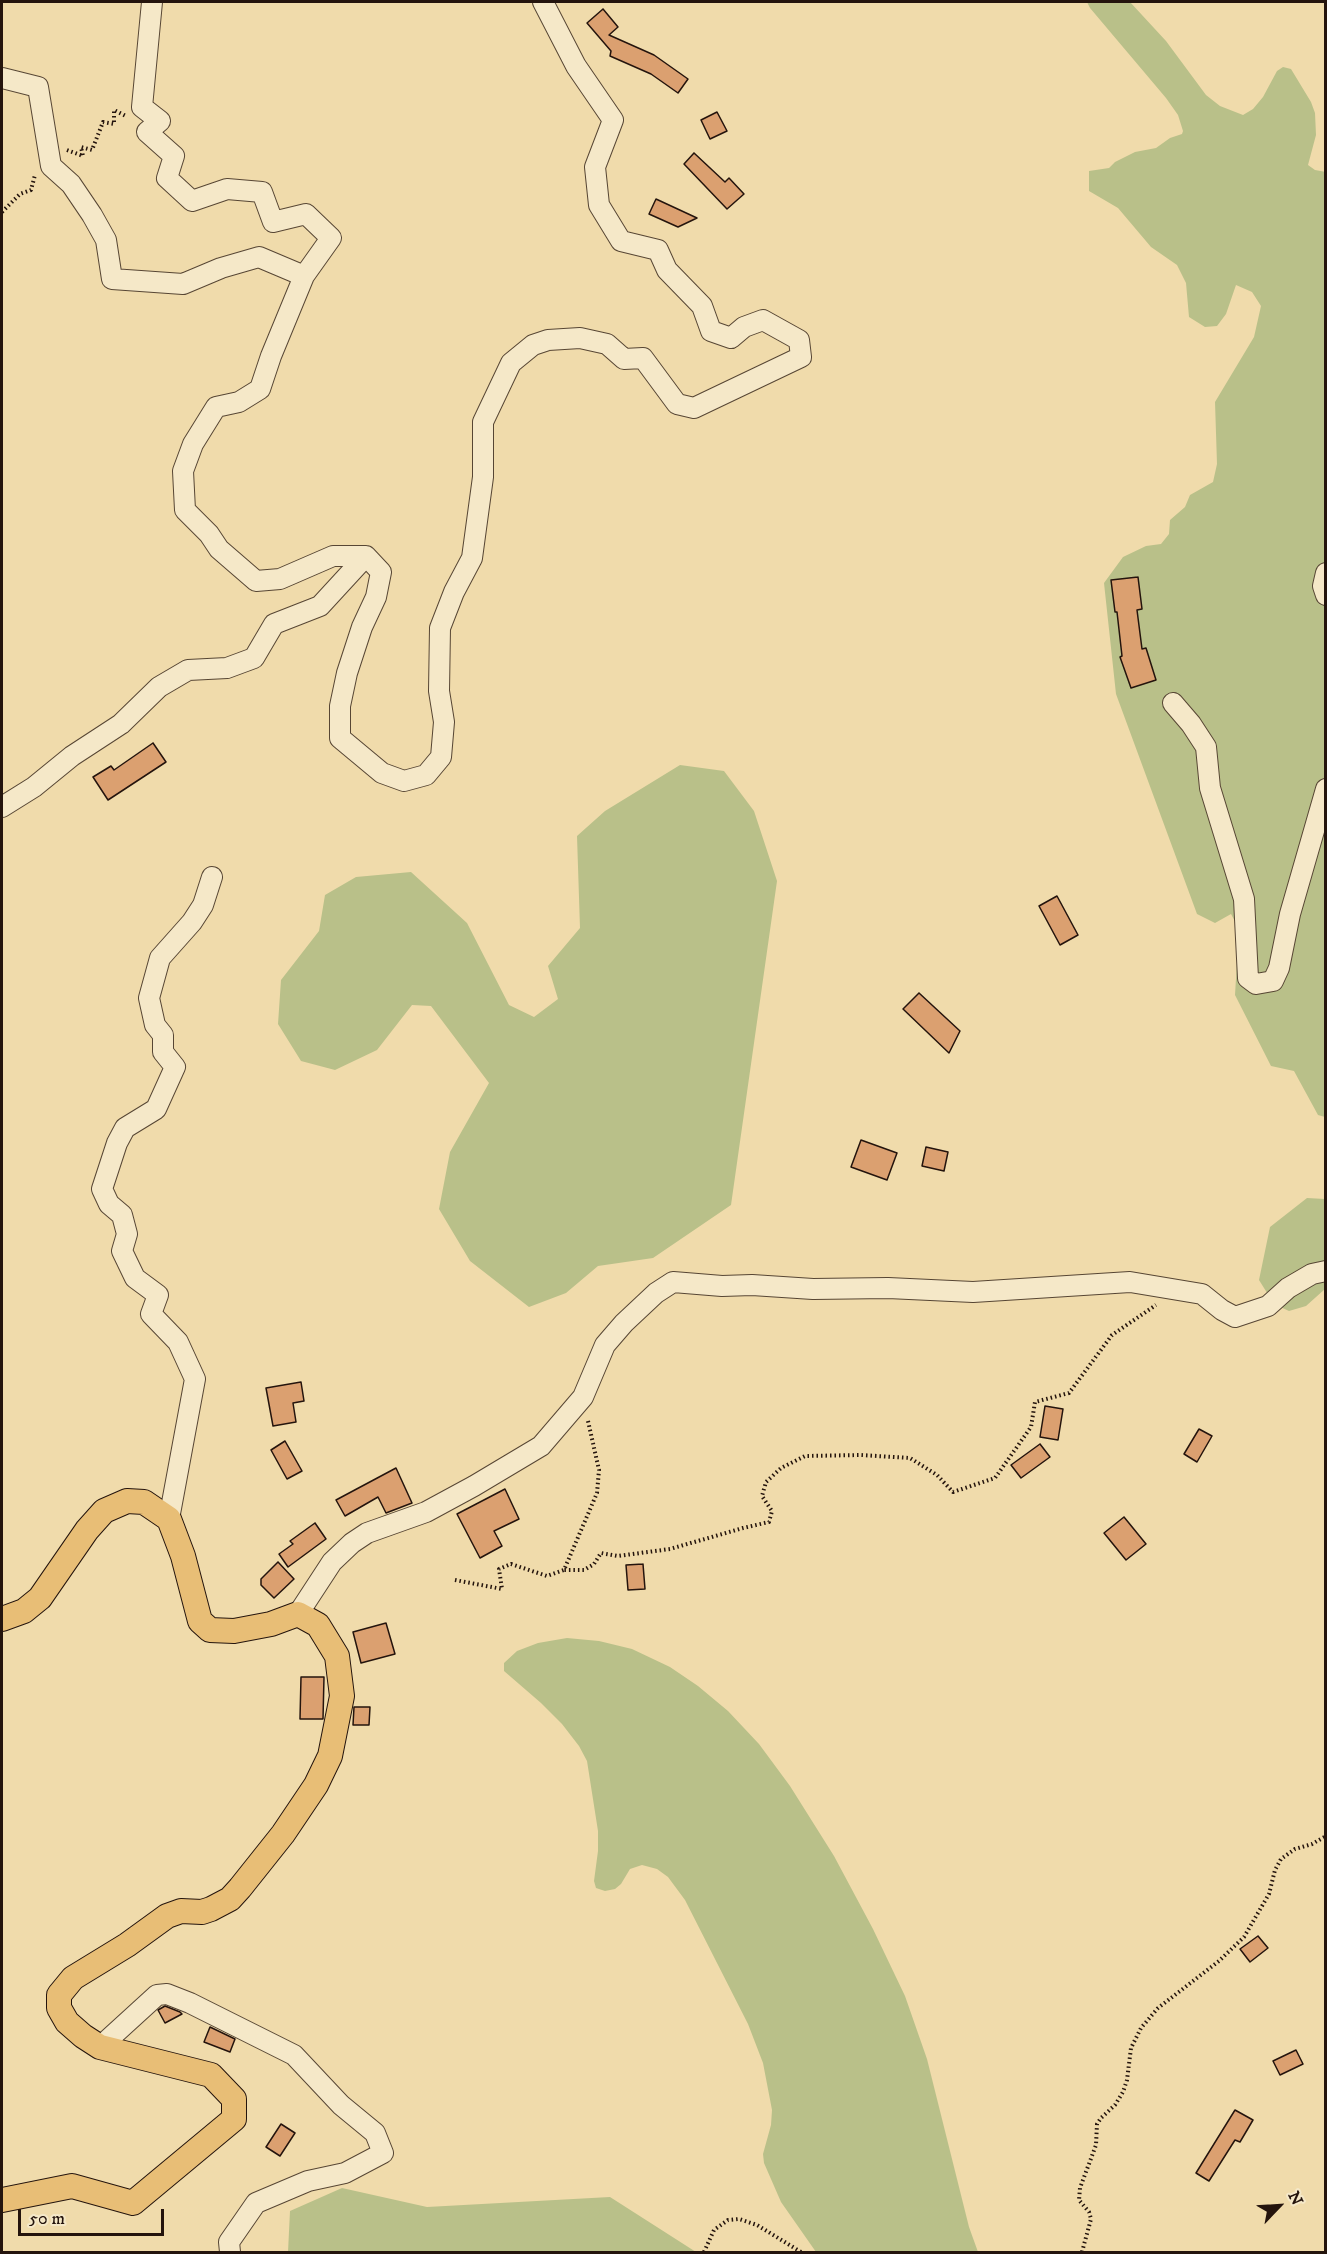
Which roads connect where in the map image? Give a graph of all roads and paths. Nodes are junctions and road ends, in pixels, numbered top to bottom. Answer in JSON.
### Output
{"nodes":[{"id":1,"x":152,"y":2,"type":"edge"},
{"id":2,"x":543,"y":2,"type":"edge"},
{"id":3,"x":2,"y":78,"type":"edge"},
{"id":4,"x":142,"y":107,"type":"junction"},
{"id":5,"x":51,"y":166,"type":"junction"},
{"id":6,"x":2,"y":212,"type":"edge"},
{"id":7,"x":304,"y":276,"type":"junction"},
{"id":8,"x":366,"y":556,"type":"junction"},
{"id":9,"x":1326,"y":573,"type":"edge"},
{"id":10,"x":1326,"y":595,"type":"edge"},
{"id":11,"x":1173,"y":703,"type":"dead end"},
{"id":12,"x":1326,"y":789,"type":"edge"},
{"id":13,"x":2,"y":807,"type":"edge"},
{"id":14,"x":212,"y":877,"type":"dead end"},
{"id":15,"x":1326,"y":1271,"type":"edge"},
{"id":16,"x":1179,"y":1290,"type":"junction"},
{"id":17,"x":583,"y":1397,"type":"junction"},
{"id":18,"x":169,"y":1519,"type":"junction"},
{"id":19,"x":564,"y":1570,"type":"junction"},
{"id":20,"x":455,"y":1580,"type":"dead end"},
{"id":21,"x":298,"y":1614,"type":"junction"},
{"id":22,"x":2,"y":1619,"type":"edge"},
{"id":23,"x":1326,"y":1836,"type":"edge"},
{"id":24,"x":100,"y":2047,"type":"junction"},
{"id":25,"x":2,"y":2200,"type":"edge"},
{"id":26,"x":230,"y":2253,"type":"edge"},
{"id":27,"x":704,"y":2253,"type":"edge"},
{"id":28,"x":801,"y":2253,"type":"edge"},
{"id":29,"x":1082,"y":2253,"type":"edge"}],
"edges":[{"from":1,"to":4,"type":"street"},
{"from":2,"to":8,"type":"street"},
{"from":3,"to":5,"type":"street"},
{"from":4,"to":5,"type":"path"},
{"from":4,"to":7,"type":"street"},
{"from":5,"to":6,"type":"path"},
{"from":5,"to":7,"type":"street"},
{"from":7,"to":8,"type":"street"},
{"from":8,"to":13,"type":"street"},
{"from":9,"to":10,"type":"street"},
{"from":11,"to":12,"type":"street"},
{"from":14,"to":18,"type":"street"},
{"from":15,"to":16,"type":"street"},
{"from":16,"to":17,"type":"street"},
{"from":16,"to":19,"type":"path"},
{"from":17,"to":19,"type":"path"},
{"from":17,"to":21,"type":"street"},
{"from":18,"to":21,"type":"main road"},
{"from":18,"to":22,"type":"main road"},
{"from":19,"to":20,"type":"path"},
{"from":21,"to":24,"type":"main road"},
{"from":23,"to":29,"type":"path"},
{"from":24,"to":25,"type":"main road"},
{"from":24,"to":26,"type":"street"},
{"from":27,"to":28,"type":"path"}]}
